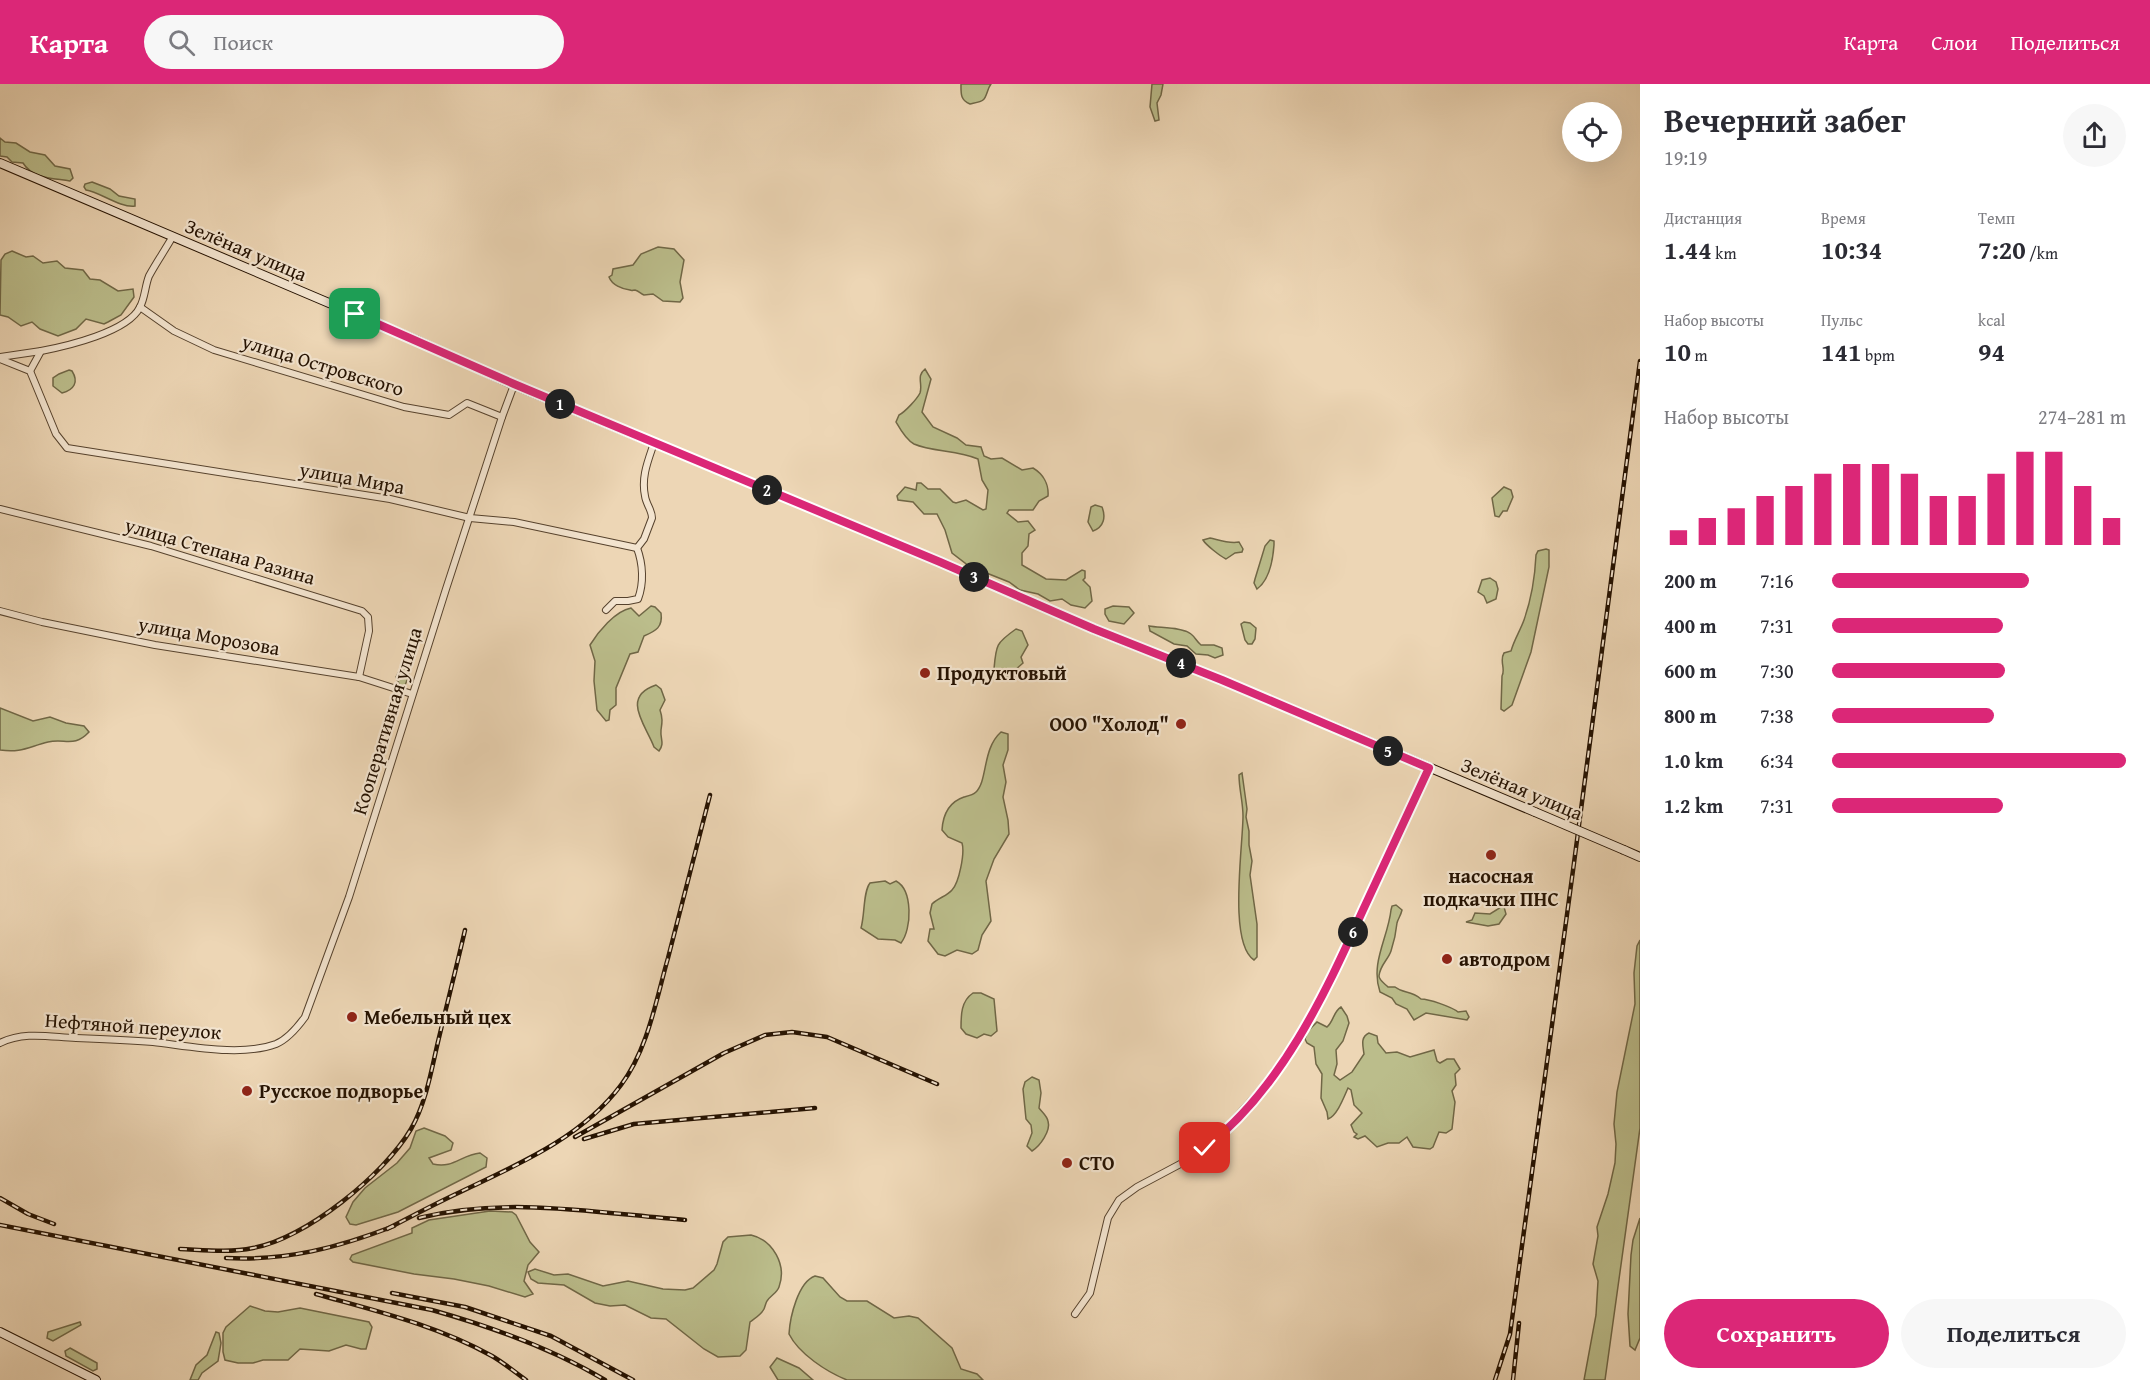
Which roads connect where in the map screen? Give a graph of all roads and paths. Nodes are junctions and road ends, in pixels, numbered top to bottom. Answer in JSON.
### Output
{"nodes":[{"id":1,"x":0,"y":163,"type":"edge"},
{"id":2,"x":172,"y":236,"type":"junction"},
{"id":3,"x":140,"y":307,"type":"junction"},
{"id":4,"x":41,"y":351,"type":"junction"},
{"id":5,"x":0,"y":358,"type":"edge"},
{"id":6,"x":30,"y":371,"type":"junction"},
{"id":7,"x":514,"y":384,"type":"junction"},
{"id":8,"x":502,"y":417,"type":"junction"},
{"id":9,"x":654,"y":443,"type":"junction"},
{"id":10,"x":0,"y":509,"type":"edge"},
{"id":11,"x":470,"y":518,"type":"junction"},
{"id":12,"x":637,"y":548,"type":"junction"},
{"id":13,"x":606,"y":609,"type":"dead end"},
{"id":14,"x":0,"y":610,"type":"edge"},
{"id":15,"x":359,"y":677,"type":"junction"},
{"id":16,"x":412,"y":694,"type":"junction"},
{"id":17,"x":1429,"y":768,"type":"junction"},
{"id":18,"x":1640,"y":857,"type":"edge"},
{"id":19,"x":0,"y":1043,"type":"edge"},
{"id":20,"x":265,"y":1047,"type":"joint"},
{"id":21,"x":1075,"y":1314,"type":"dead end"},
{"id":22,"x":0,"y":1332,"type":"edge"},
{"id":23,"x":91,"y":1379,"type":"edge"}],
"edges":[{"from":1,"to":2,"type":"street","name":"Зелёная улица"},
{"from":2,"to":3,"type":"street"},
{"from":2,"to":7,"type":"street","name":"Зелёная улица"},
{"from":3,"to":4,"type":"street"},
{"from":3,"to":8,"type":"street","name":"улица Островского"},
{"from":4,"to":5,"type":"street"},
{"from":4,"to":6,"type":"street"},
{"from":5,"to":6,"type":"street"},
{"from":6,"to":11,"type":"street","name":"улица Мира"},
{"from":7,"to":8,"type":"street","name":"Кооперативная улица"},
{"from":7,"to":9,"type":"street","name":"Зелёная улица"},
{"from":8,"to":11,"type":"street","name":"Кооперативная улица"},
{"from":9,"to":12,"type":"street"},
{"from":9,"to":17,"type":"street","name":"Зелёная улица"},
{"from":10,"to":15,"type":"street","name":"улица Степана Разина"},
{"from":11,"to":12,"type":"street","name":"улица Мира"},
{"from":11,"to":16,"type":"street","name":"Кооперативная улица"},
{"from":12,"to":13,"type":"street"},
{"from":14,"to":15,"type":"street","name":"улица Морозова"},
{"from":15,"to":16,"type":"street","name":"улица Морозова"},
{"from":16,"to":20,"type":"street","name":"Кооперативная улица"},
{"from":17,"to":18,"type":"street","name":"Зелёная улица","bridge":true},
{"from":17,"to":21,"type":"street"},
{"from":19,"to":20,"type":"street","name":"Нефтяной переулок"},
{"from":22,"to":23,"type":"street"}]}
